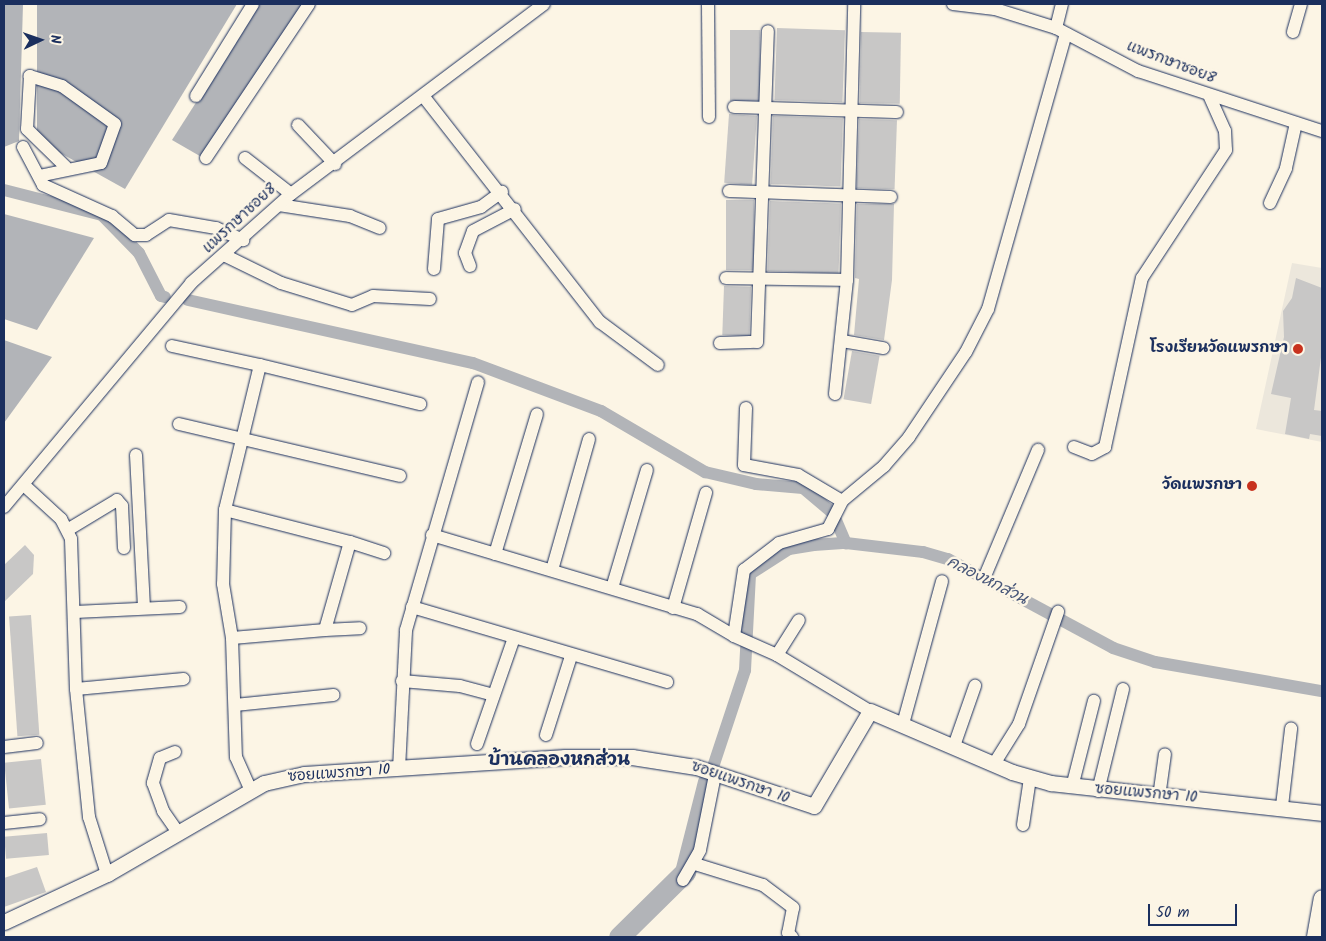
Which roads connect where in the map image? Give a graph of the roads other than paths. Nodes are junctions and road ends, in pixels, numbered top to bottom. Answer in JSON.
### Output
{"nodes":[{"id":1,"x":252,"y":4,"type":"edge"},
{"id":2,"x":309,"y":4,"type":"edge"},
{"id":3,"x":544,"y":4,"type":"edge"},
{"id":4,"x":708,"y":4,"type":"edge"},
{"id":5,"x":854,"y":4,"type":"edge"},
{"id":6,"x":953,"y":4,"type":"edge"},
{"id":7,"x":1062,"y":4,"type":"edge"},
{"id":8,"x":1300,"y":4,"type":"edge"},
{"id":9,"x":768,"y":31,"type":"dead end"},
{"id":10,"x":1061,"y":31,"type":"junction"},
{"id":11,"x":1293,"y":32,"type":"dead end"},
{"id":12,"x":1209,"y":95,"type":"junction"},
{"id":13,"x":196,"y":96,"type":"dead end"},
{"id":14,"x":424,"y":97,"type":"junction"},
{"id":15,"x":734,"y":107,"type":"dead end"},
{"id":16,"x":764,"y":107,"type":"junction"},
{"id":17,"x":852,"y":107,"type":"junction"},
{"id":18,"x":897,"y":112,"type":"dead end"},
{"id":19,"x":709,"y":117,"type":"dead end"},
{"id":20,"x":1296,"y":123,"type":"junction"},
{"id":21,"x":298,"y":125,"type":"dead end"},
{"id":22,"x":1322,"y":131,"type":"edge"},
{"id":23,"x":23,"y":147,"type":"dead end"},
{"id":24,"x":206,"y":158,"type":"dead end"},
{"id":25,"x":245,"y":158,"type":"dead end"},
{"id":26,"x":334,"y":164,"type":"junction"},
{"id":27,"x":66,"y":167,"type":"junction"},
{"id":28,"x":39,"y":176,"type":"junction"},
{"id":29,"x":729,"y":191,"type":"dead end"},
{"id":30,"x":502,"y":192,"type":"junction"},
{"id":31,"x":762,"y":193,"type":"junction"},
{"id":32,"x":290,"y":194,"type":"junction"},
{"id":33,"x":849,"y":196,"type":"junction"},
{"id":34,"x":891,"y":197,"type":"dead end"},
{"id":35,"x":1270,"y":203,"type":"dead end"},
{"id":36,"x":279,"y":205,"type":"junction"},
{"id":37,"x":516,"y":209,"type":"junction"},
{"id":38,"x":380,"y":228,"type":"dead end"},
{"id":39,"x":243,"y":240,"type":"junction"},
{"id":40,"x":226,"y":256,"type":"junction"},
{"id":41,"x":470,"y":266,"type":"dead end"},
{"id":42,"x":434,"y":269,"type":"dead end"},
{"id":43,"x":726,"y":278,"type":"dead end"},
{"id":44,"x":760,"y":279,"type":"junction"},
{"id":45,"x":847,"y":280,"type":"junction"},
{"id":46,"x":430,"y":299,"type":"dead end"},
{"id":47,"x":842,"y":341,"type":"junction"},
{"id":48,"x":720,"y":343,"type":"dead end"},
{"id":49,"x":172,"y":346,"type":"dead end"},
{"id":50,"x":883,"y":348,"type":"dead end"},
{"id":51,"x":260,"y":365,"type":"junction"},
{"id":52,"x":658,"y":365,"type":"dead end"},
{"id":53,"x":478,"y":382,"type":"dead end"},
{"id":54,"x":835,"y":394,"type":"dead end"},
{"id":55,"x":420,"y":404,"type":"dead end"},
{"id":56,"x":746,"y":408,"type":"dead end"},
{"id":57,"x":537,"y":414,"type":"dead end"},
{"id":58,"x":180,"y":424,"type":"dead end"},
{"id":59,"x":243,"y":437,"type":"junction"},
{"id":60,"x":589,"y":440,"type":"dead end"},
{"id":61,"x":1074,"y":447,"type":"dead end"},
{"id":62,"x":1038,"y":450,"type":"dead end"},
{"id":63,"x":136,"y":455,"type":"dead end"},
{"id":64,"x":647,"y":470,"type":"dead end"},
{"id":65,"x":400,"y":476,"type":"dead end"},
{"id":66,"x":25,"y":486,"type":"junction"},
{"id":67,"x":706,"y":493,"type":"dead end"},
{"id":68,"x":840,"y":505,"type":"junction"},
{"id":69,"x":4,"y":507,"type":"edge"},
{"id":70,"x":225,"y":510,"type":"junction"},
{"id":71,"x":68,"y":528,"type":"junction"},
{"id":72,"x":432,"y":535,"type":"junction"},
{"id":73,"x":350,"y":542,"type":"junction"},
{"id":74,"x":124,"y":548,"type":"dead end"},
{"id":75,"x":384,"y":553,"type":"dead end"},
{"id":76,"x":494,"y":554,"type":"junction"},
{"id":77,"x":552,"y":570,"type":"junction"},
{"id":78,"x":985,"y":576,"type":"dead end"},
{"id":79,"x":942,"y":581,"type":"dead end"},
{"id":80,"x":612,"y":588,"type":"junction"},
{"id":81,"x":180,"y":607,"type":"dead end"},
{"id":82,"x":412,"y":607,"type":"junction"},
{"id":83,"x":144,"y":608,"type":"junction"},
{"id":84,"x":673,"y":608,"type":"junction"},
{"id":85,"x":74,"y":612,"type":"junction"},
{"id":86,"x":1058,"y":612,"type":"dead end"},
{"id":87,"x":799,"y":620,"type":"dead end"},
{"id":88,"x":360,"y":628,"type":"dead end"},
{"id":89,"x":325,"y":630,"type":"junction"},
{"id":90,"x":232,"y":638,"type":"junction"},
{"id":91,"x":514,"y":638,"type":"junction"},
{"id":92,"x":737,"y":638,"type":"junction"},
{"id":93,"x":773,"y":653,"type":"junction"},
{"id":94,"x":570,"y":656,"type":"junction"},
{"id":95,"x":184,"y":679,"type":"dead end"},
{"id":96,"x":402,"y":681,"type":"junction"},
{"id":97,"x":667,"y":682,"type":"dead end"},
{"id":98,"x":975,"y":686,"type":"dead end"},
{"id":99,"x":76,"y":689,"type":"junction"},
{"id":100,"x":1123,"y":690,"type":"dead end"},
{"id":101,"x":333,"y":695,"type":"dead end"},
{"id":102,"x":494,"y":695,"type":"junction"},
{"id":103,"x":1094,"y":701,"type":"dead end"},
{"id":104,"x":235,"y":704,"type":"junction"},
{"id":105,"x":870,"y":711,"type":"junction"},
{"id":106,"x":903,"y":724,"type":"junction"},
{"id":107,"x":1291,"y":729,"type":"dead end"},
{"id":108,"x":546,"y":735,"type":"dead end"},
{"id":109,"x":37,"y":743,"type":"dead end"},
{"id":110,"x":478,"y":744,"type":"dead end"},
{"id":111,"x":954,"y":746,"type":"junction"},
{"id":112,"x":4,"y":747,"type":"edge"},
{"id":113,"x":174,"y":752,"type":"dead end"},
{"id":114,"x":1165,"y":754,"type":"dead end"},
{"id":115,"x":994,"y":764,"type":"junction"},
{"id":116,"x":400,"y":770,"type":"junction"},
{"id":117,"x":715,"y":775,"type":"junction"},
{"id":118,"x":1030,"y":778,"type":"junction"},
{"id":119,"x":1072,"y":788,"type":"junction"},
{"id":120,"x":251,"y":790,"type":"junction"},
{"id":121,"x":1098,"y":791,"type":"junction"},
{"id":122,"x":1159,"y":797,"type":"junction"},
{"id":123,"x":1282,"y":806,"type":"junction"},
{"id":124,"x":1322,"y":813,"type":"edge"},
{"id":125,"x":40,"y":819,"type":"dead end"},
{"id":126,"x":4,"y":823,"type":"edge"},
{"id":127,"x":1023,"y":825,"type":"dead end"},
{"id":128,"x":179,"y":834,"type":"junction"},
{"id":129,"x":695,"y":864,"type":"junction"},
{"id":130,"x":107,"y":874,"type":"junction"},
{"id":131,"x":683,"y":880,"type":"dead end"},
{"id":132,"x":1322,"y":899,"type":"edge"},
{"id":133,"x":4,"y":922,"type":"edge"},
{"id":134,"x":792,"y":937,"type":"edge"},
{"id":135,"x":1316,"y":937,"type":"edge"}],
"edges":[{"from":1,"to":13,"type":"street"},
{"from":2,"to":24,"type":"street"},
{"from":3,"to":14,"type":"street","name":"แพรกษาซอย8"},
{"from":4,"to":19,"type":"street"},
{"from":5,"to":17,"type":"street"},
{"from":6,"to":10,"type":"street","name":"แพรกษาซอย8"},
{"from":7,"to":10,"type":"street"},
{"from":8,"to":11,"type":"street"},
{"from":9,"to":16,"type":"street"},
{"from":10,"to":12,"type":"street","name":"แพรกษาซอย8"},
{"from":10,"to":68,"type":"street"},
{"from":12,"to":20,"type":"street","name":"แพรกษาซอย8"},
{"from":12,"to":61,"type":"street"},
{"from":14,"to":26,"type":"street","name":"แพรกษาซอย8"},
{"from":14,"to":30,"type":"street"},
{"from":15,"to":16,"type":"street"},
{"from":16,"to":17,"type":"street"},
{"from":16,"to":31,"type":"street"},
{"from":17,"to":18,"type":"street"},
{"from":17,"to":33,"type":"street"},
{"from":20,"to":22,"type":"street","name":"แพรกษาซอย8"},
{"from":20,"to":35,"type":"street"},
{"from":21,"to":26,"type":"street"},
{"from":23,"to":28,"type":"street"},
{"from":25,"to":32,"type":"street"},
{"from":26,"to":32,"type":"street","name":"แพรกษาซอย8"},
{"from":27,"to":27,"type":"street"},
{"from":27,"to":28,"type":"street"},
{"from":28,"to":39,"type":"street"},
{"from":29,"to":31,"type":"street"},
{"from":30,"to":37,"type":"street"},
{"from":30,"to":42,"type":"street"},
{"from":31,"to":33,"type":"street"},
{"from":31,"to":44,"type":"street"},
{"from":32,"to":36,"type":"street","name":"แพรกษาซอย8"},
{"from":33,"to":34,"type":"street"},
{"from":33,"to":45,"type":"street"},
{"from":36,"to":38,"type":"street"},
{"from":36,"to":39,"type":"street","name":"แพรกษาซอย8"},
{"from":37,"to":41,"type":"street"},
{"from":37,"to":52,"type":"street"},
{"from":39,"to":40,"type":"street","name":"แพรกษาซอย8"},
{"from":40,"to":46,"type":"street"},
{"from":40,"to":66,"type":"street","name":"แพรกษาซอย8"},
{"from":43,"to":44,"type":"street"},
{"from":44,"to":45,"type":"street"},
{"from":44,"to":48,"type":"street"},
{"from":45,"to":47,"type":"street"},
{"from":47,"to":50,"type":"street"},
{"from":47,"to":54,"type":"street"},
{"from":49,"to":51,"type":"street"},
{"from":51,"to":55,"type":"street"},
{"from":51,"to":59,"type":"street"},
{"from":53,"to":72,"type":"street"},
{"from":56,"to":68,"type":"street"},
{"from":57,"to":76,"type":"street"},
{"from":58,"to":59,"type":"street"},
{"from":59,"to":65,"type":"street"},
{"from":59,"to":70,"type":"street"},
{"from":60,"to":77,"type":"street"},
{"from":62,"to":78,"type":"street"},
{"from":63,"to":83,"type":"street"},
{"from":64,"to":80,"type":"street"},
{"from":66,"to":69,"type":"street","name":"แพรกษาซอย8"},
{"from":66,"to":71,"type":"street"},
{"from":67,"to":84,"type":"street"},
{"from":68,"to":92,"type":"street"},
{"from":70,"to":73,"type":"street"},
{"from":70,"to":90,"type":"street"},
{"from":71,"to":74,"type":"street"},
{"from":71,"to":85,"type":"street"},
{"from":72,"to":76,"type":"street"},
{"from":72,"to":82,"type":"street"},
{"from":73,"to":75,"type":"street"},
{"from":73,"to":89,"type":"street"},
{"from":76,"to":77,"type":"street"},
{"from":77,"to":80,"type":"street"},
{"from":79,"to":106,"type":"street"},
{"from":80,"to":84,"type":"street"},
{"from":81,"to":83,"type":"street"},
{"from":82,"to":91,"type":"street"},
{"from":82,"to":96,"type":"street"},
{"from":83,"to":85,"type":"street"},
{"from":84,"to":92,"type":"street"},
{"from":85,"to":99,"type":"street"},
{"from":86,"to":115,"type":"street"},
{"from":87,"to":93,"type":"street"},
{"from":88,"to":89,"type":"street"},
{"from":89,"to":90,"type":"street"},
{"from":90,"to":104,"type":"street"},
{"from":91,"to":94,"type":"street"},
{"from":91,"to":102,"type":"street"},
{"from":92,"to":93,"type":"street"},
{"from":93,"to":105,"type":"street"},
{"from":94,"to":97,"type":"street"},
{"from":94,"to":108,"type":"street"},
{"from":95,"to":99,"type":"street"},
{"from":96,"to":102,"type":"street"},
{"from":96,"to":116,"type":"street"},
{"from":98,"to":111,"type":"street"},
{"from":99,"to":130,"type":"street"},
{"from":100,"to":121,"type":"street"},
{"from":101,"to":104,"type":"street"},
{"from":102,"to":110,"type":"street"},
{"from":103,"to":119,"type":"street"},
{"from":104,"to":120,"type":"street"},
{"from":105,"to":106,"type":"street","name":"ซอยแพรกษา 10"},
{"from":105,"to":117,"type":"street","name":"ซอยแพรกษา 10"},
{"from":106,"to":111,"type":"street","name":"ซอยแพรกษา 10"},
{"from":107,"to":123,"type":"street"},
{"from":109,"to":112,"type":"street"},
{"from":111,"to":115,"type":"street","name":"ซอยแพรกษา 10"},
{"from":113,"to":128,"type":"street"},
{"from":114,"to":122,"type":"street"},
{"from":115,"to":118,"type":"street","name":"ซอยแพรกษา 10"},
{"from":116,"to":117,"type":"street","name":"ซอยแพรกษา 10"},
{"from":116,"to":120,"type":"street","name":"ซอยแพรกษา 10"},
{"from":117,"to":129,"type":"street"},
{"from":118,"to":119,"type":"street","name":"ซอยแพรกษา 10"},
{"from":118,"to":127,"type":"street"},
{"from":119,"to":121,"type":"street","name":"ซอยแพรกษา 10"},
{"from":120,"to":128,"type":"street","name":"ซอยแพรกษา 10"},
{"from":121,"to":122,"type":"street","name":"ซอยแพรกษา 10"},
{"from":122,"to":123,"type":"street","name":"ซอยแพรกษา 10"},
{"from":123,"to":124,"type":"street","name":"ซอยแพรกษา 10"},
{"from":125,"to":126,"type":"street"},
{"from":128,"to":130,"type":"street","name":"ซอยแพรกษา 10"},
{"from":129,"to":131,"type":"street"},
{"from":129,"to":134,"type":"street"},
{"from":130,"to":133,"type":"street","name":"ซอยแพรกษา 10"},
{"from":132,"to":135,"type":"main road"}]}
